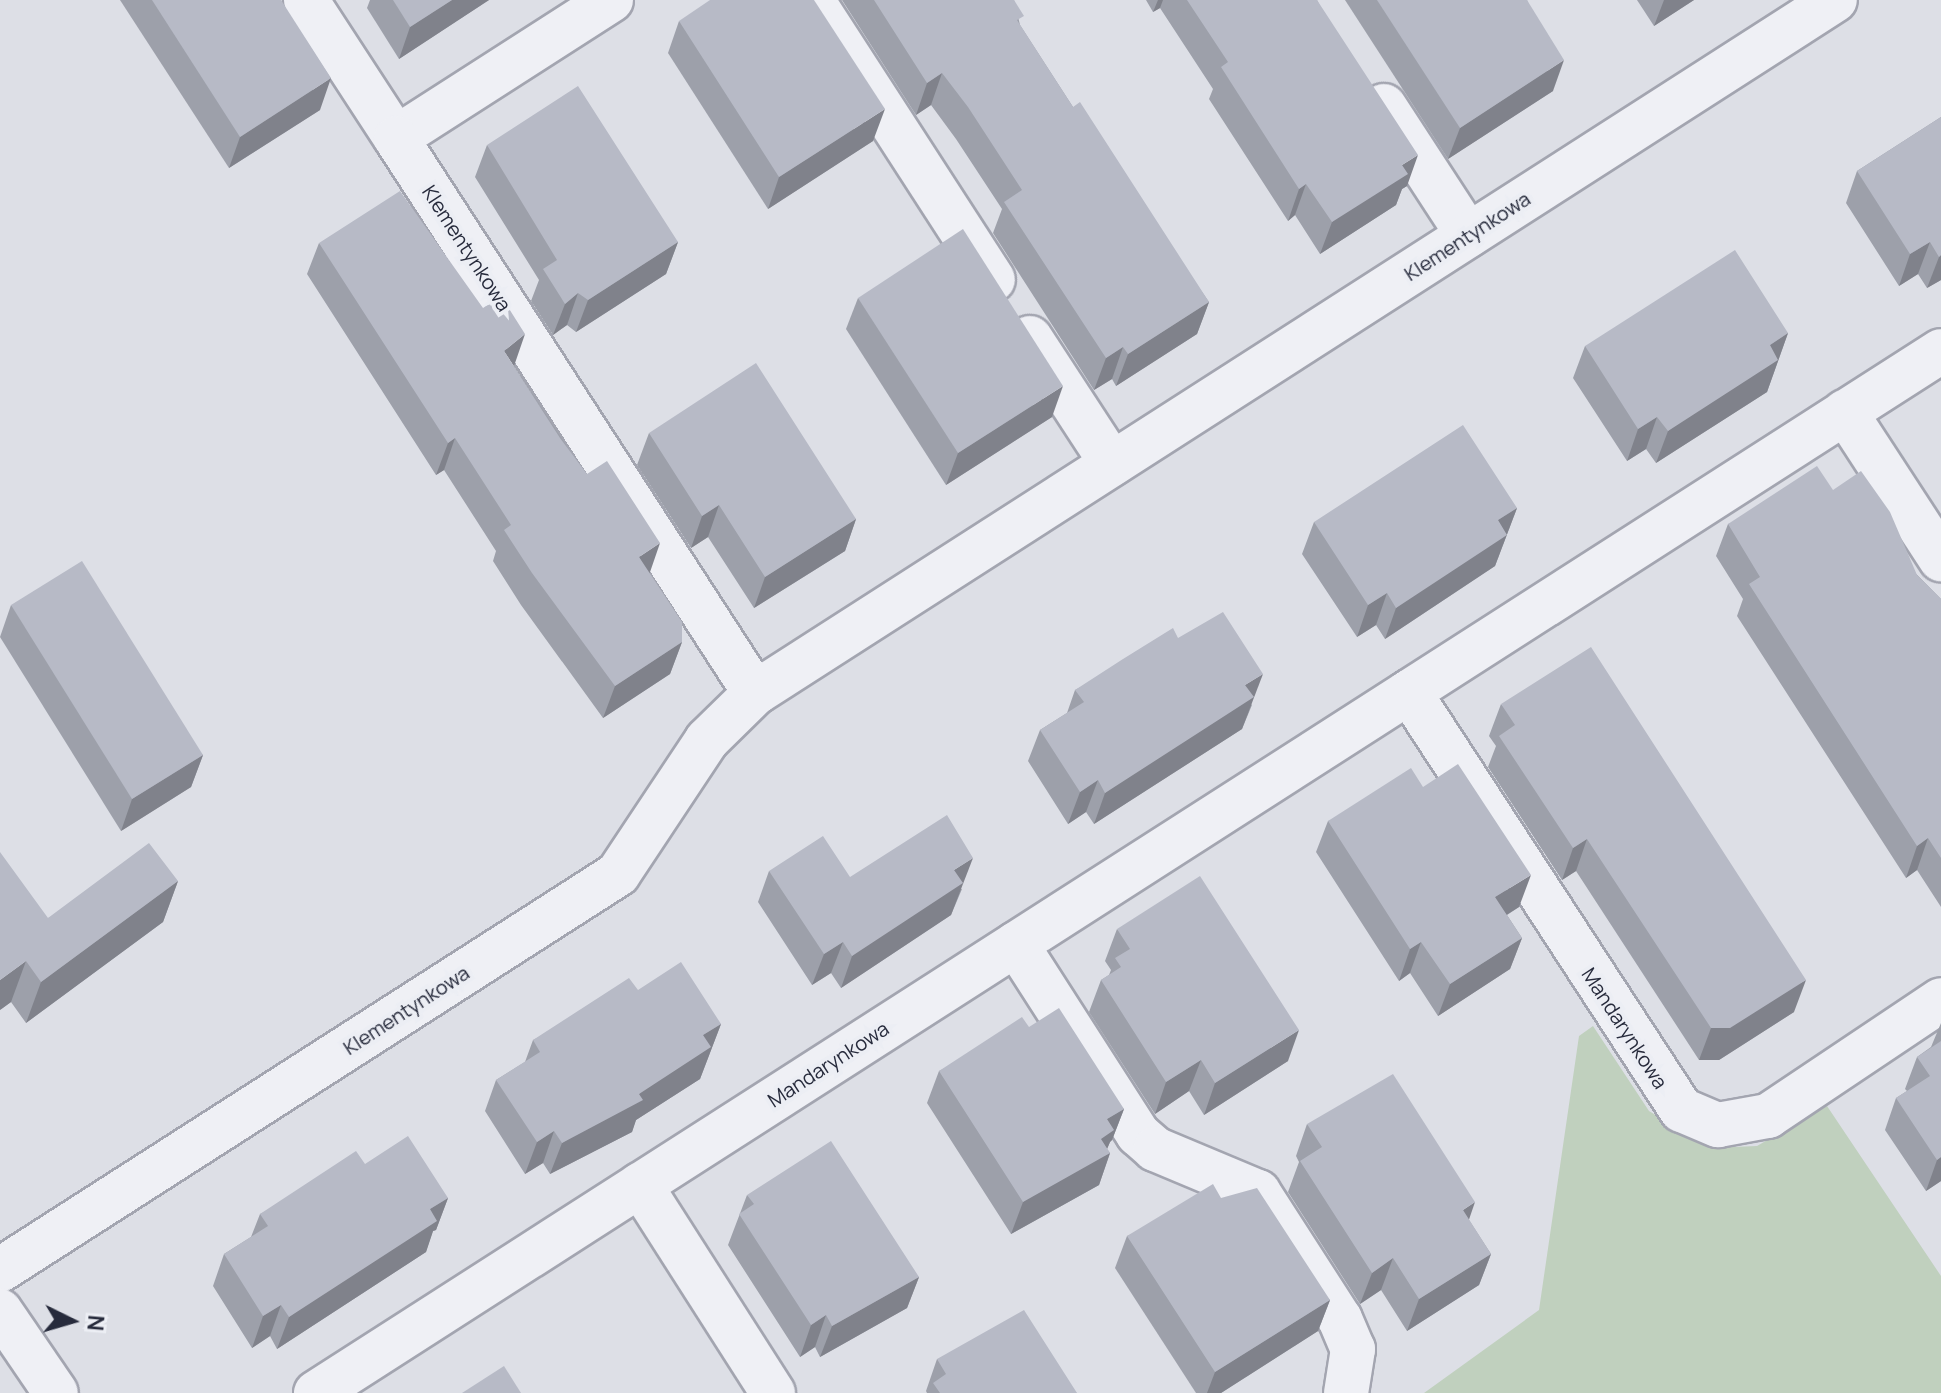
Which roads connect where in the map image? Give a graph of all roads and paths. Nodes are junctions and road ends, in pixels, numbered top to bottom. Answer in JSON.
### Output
{"nodes":[{"id":1,"x":306,"y":0,"type":"edge"},
{"id":2,"x":611,"y":0,"type":"edge"},
{"id":3,"x":812,"y":0,"type":"edge"},
{"id":4,"x":1825,"y":3,"type":"edge"},
{"id":5,"x":1358,"y":65,"type":"edge"},
{"id":6,"x":396,"y":138,"type":"junction"},
{"id":7,"x":1468,"y":235,"type":"junction"},
{"id":8,"x":1941,"y":351,"type":"edge"},
{"id":9,"x":1845,"y":412,"type":"junction"},
{"id":10,"x":1112,"y":464,"type":"junction"},
{"id":11,"x":1941,"y":559,"type":"edge"},
{"id":12,"x":1409,"y":692,"type":"junction"},
{"id":13,"x":755,"y":693,"type":"junction"},
{"id":14,"x":1016,"y":944,"type":"junction"},
{"id":15,"x":1941,"y":1000,"type":"edge"},
{"id":16,"x":640,"y":1185,"type":"junction"},
{"id":17,"x":0,"y":1270,"type":"edge"},
{"id":18,"x":0,"y":1311,"type":"edge"},
{"id":19,"x":56,"y":1393,"type":"edge"},
{"id":20,"x":316,"y":1393,"type":"edge"},
{"id":21,"x":773,"y":1393,"type":"edge"},
{"id":22,"x":1346,"y":1393,"type":"edge"}],
"edges":[{"from":1,"to":6,"type":"street","name":"Klementynkowa"},
{"from":2,"to":6,"type":"street"},
{"from":3,"to":10,"type":"street"},
{"from":4,"to":7,"type":"street","name":"Klementynkowa"},
{"from":5,"to":7,"type":"street"},
{"from":6,"to":13,"type":"street","name":"Klementynkowa"},
{"from":7,"to":10,"type":"street","name":"Klementynkowa"},
{"from":8,"to":9,"type":"street","name":"Mandarynkowa"},
{"from":9,"to":11,"type":"street"},
{"from":9,"to":12,"type":"street","name":"Mandarynkowa"},
{"from":10,"to":13,"type":"street","name":"Klementynkowa"},
{"from":12,"to":14,"type":"street","name":"Mandarynkowa"},
{"from":12,"to":15,"type":"street","name":"Mandarynkowa"},
{"from":13,"to":17,"type":"street","name":"Klementynkowa"},
{"from":14,"to":16,"type":"street","name":"Mandarynkowa"},
{"from":14,"to":22,"type":"street"},
{"from":16,"to":20,"type":"street","name":"Mandarynkowa"},
{"from":16,"to":21,"type":"street"},
{"from":18,"to":19,"type":"street"}]}
